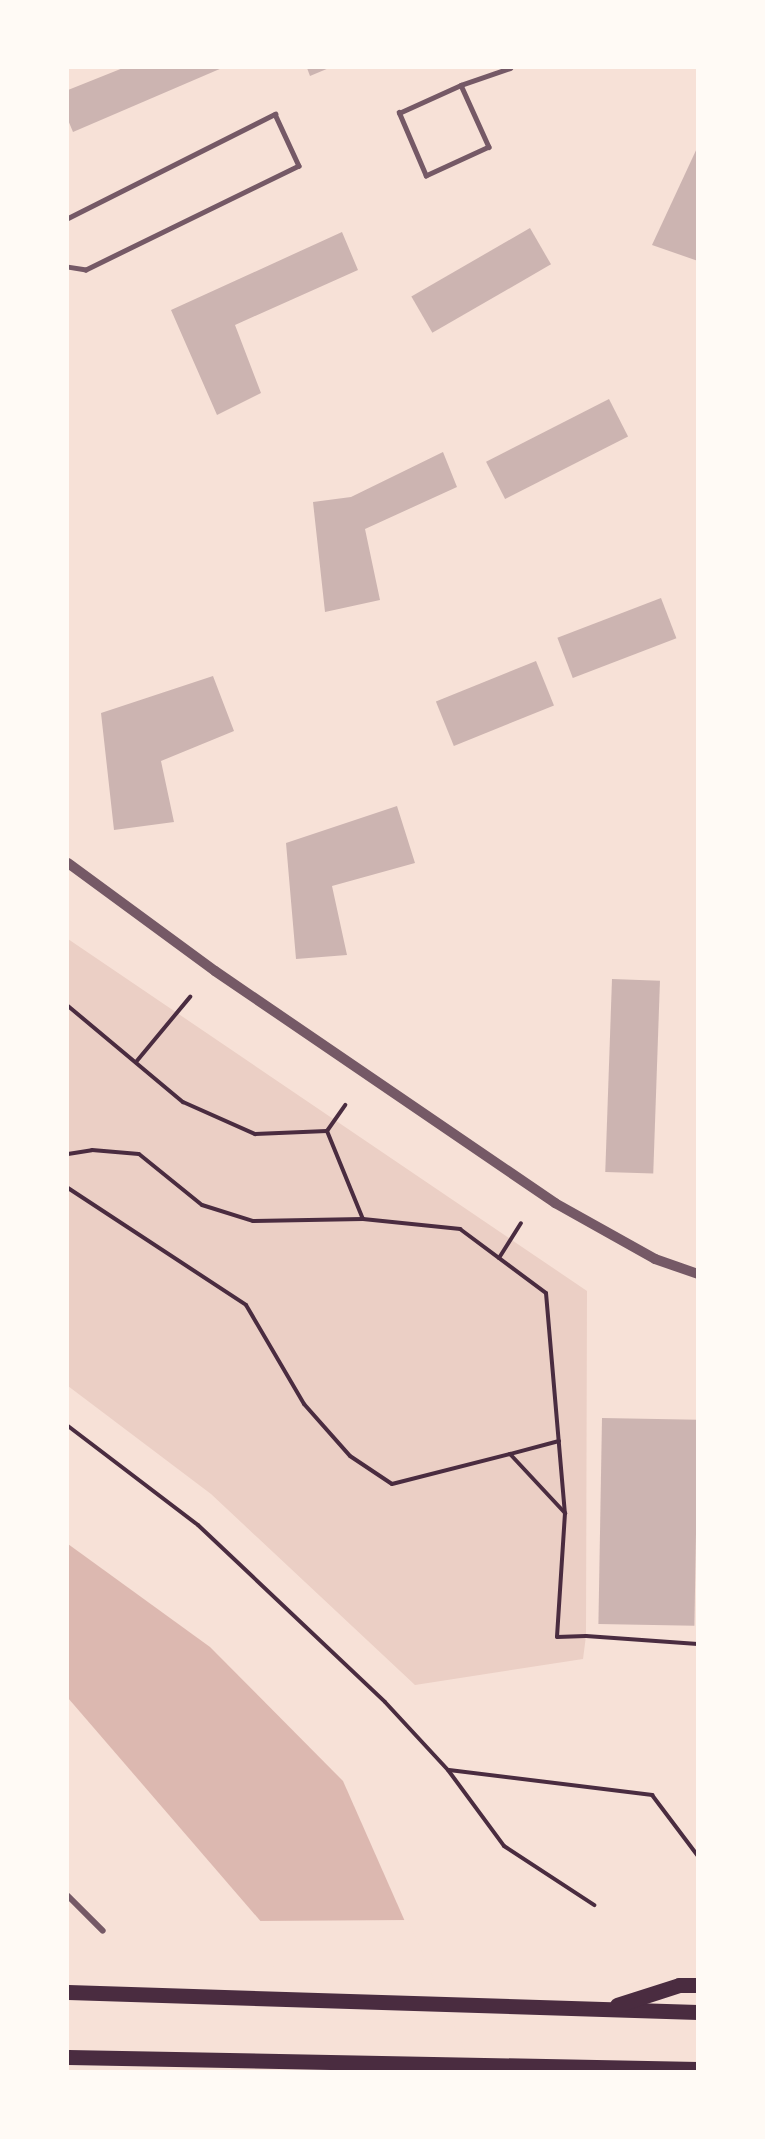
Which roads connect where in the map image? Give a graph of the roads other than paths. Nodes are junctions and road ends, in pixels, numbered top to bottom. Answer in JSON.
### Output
{"nodes":[{"id":1,"x":510,"y":68,"type":"edge"},
{"id":2,"x":461,"y":85,"type":"junction"},
{"id":3,"x":68,"y":218,"type":"edge"},
{"id":4,"x":68,"y":267,"type":"edge"},
{"id":5,"x":68,"y":863,"type":"edge"},
{"id":6,"x":698,"y":1274,"type":"edge"},
{"id":7,"x":68,"y":1896,"type":"edge"},
{"id":8,"x":103,"y":1931,"type":"dead end"},
{"id":9,"x":698,"y":1985,"type":"edge"},
{"id":10,"x":68,"y":1992,"type":"edge"},
{"id":11,"x":600,"y":2008,"type":"junction"},
{"id":12,"x":698,"y":2012,"type":"edge"},
{"id":13,"x":68,"y":2057,"type":"edge"},
{"id":14,"x":698,"y":2069,"type":"edge"},
{"id":15,"x":622,"y":2070,"type":"edge"}],
"edges":[{"from":1,"to":2,"type":"lane"},
{"from":2,"to":2,"type":"lane"},
{"from":3,"to":4,"type":"lane"},
{"from":5,"to":6,"type":"street"},
{"from":7,"to":8,"type":"street"},
{"from":9,"to":11,"type":"main road"},
{"from":10,"to":11,"type":"main road"},
{"from":11,"to":12,"type":"main road"},
{"from":13,"to":15,"type":"main road"},
{"from":14,"to":15,"type":"main road"}]}
